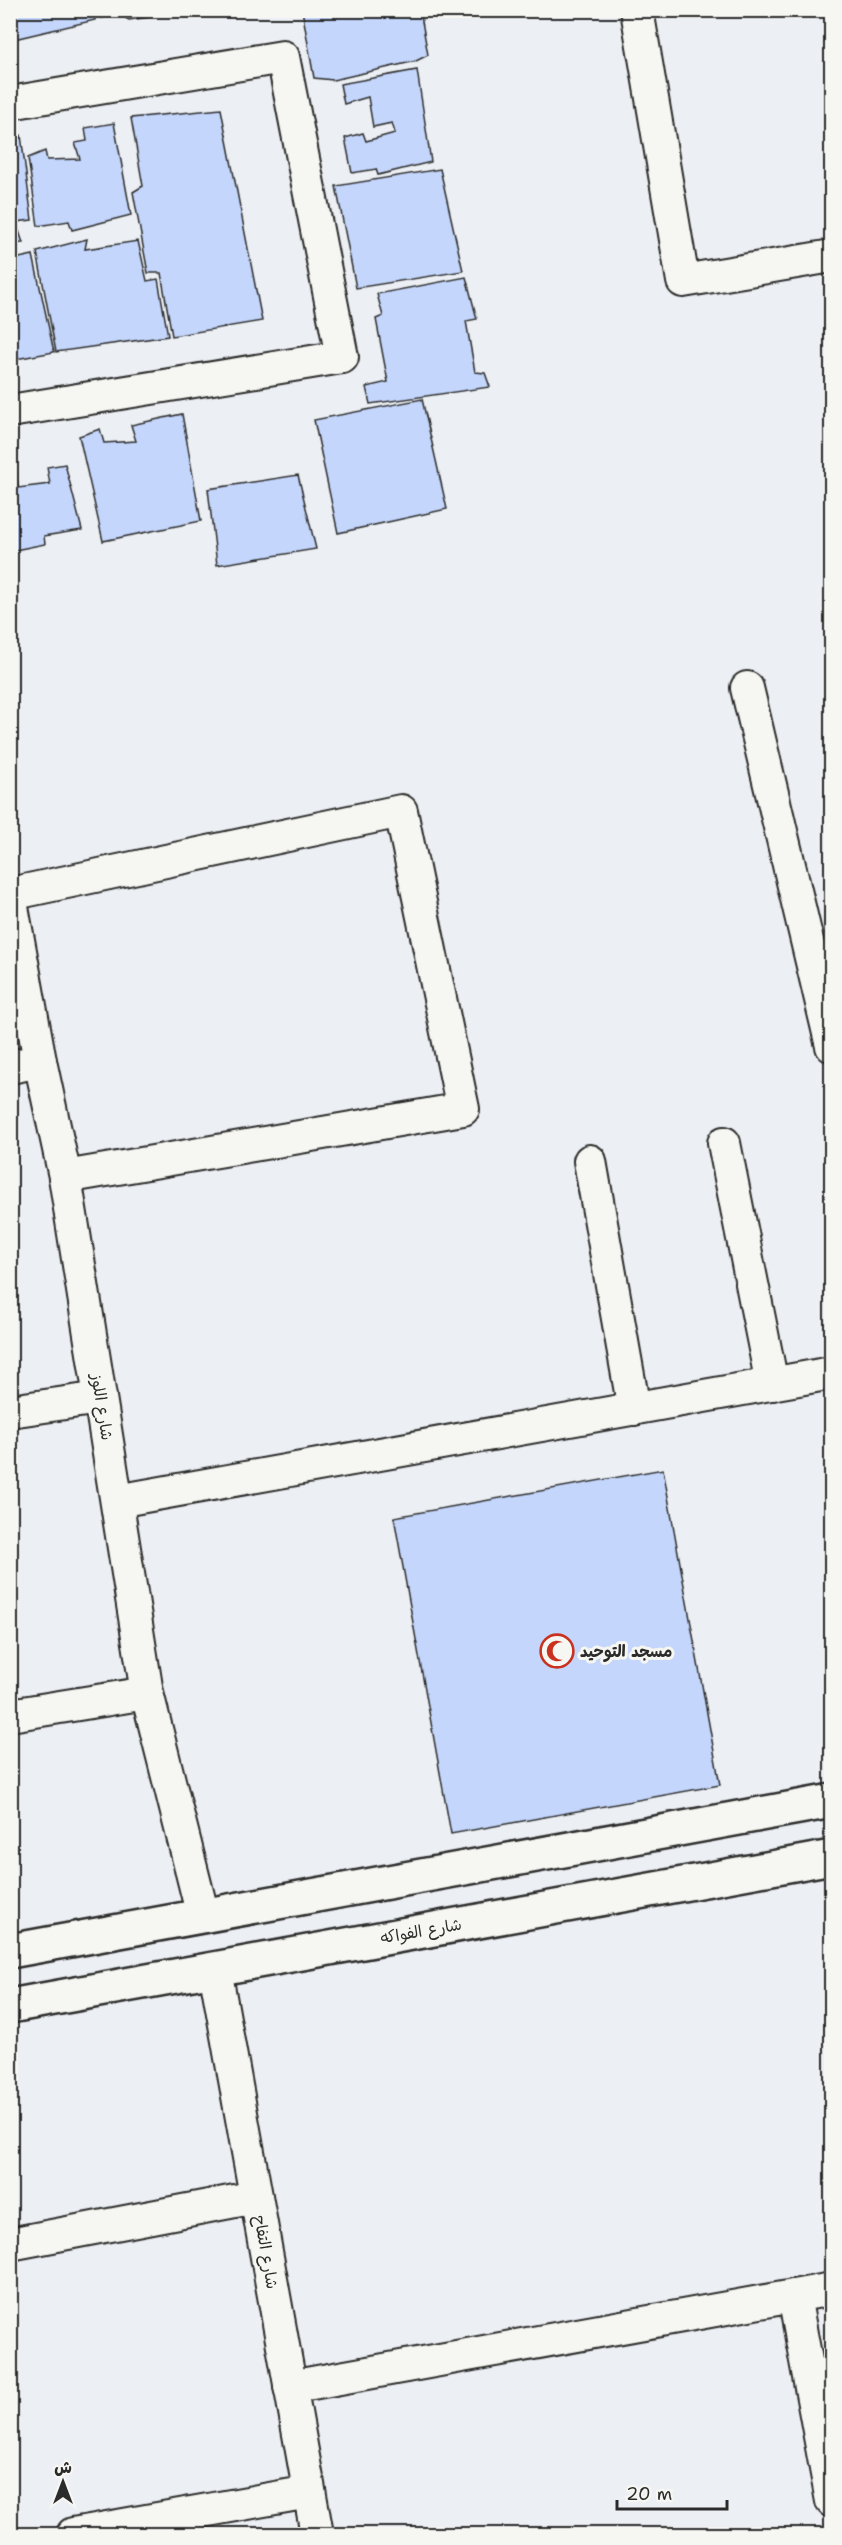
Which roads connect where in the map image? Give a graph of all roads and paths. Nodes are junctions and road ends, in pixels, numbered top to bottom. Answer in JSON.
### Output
{"nodes":[{"id":1,"x":637,"y":10,"type":"edge"},
{"id":2,"x":10,"y":103,"type":"edge"},
{"id":3,"x":831,"y":256,"type":"edge"},
{"id":4,"x":10,"y":411,"type":"edge"},
{"id":5,"x":747,"y":688,"type":"dead end"},
{"id":6,"x":10,"y":895,"type":"edge"},
{"id":7,"x":831,"y":1046,"type":"edge"},
{"id":8,"x":25,"y":1064,"type":"edge"},
{"id":9,"x":724,"y":1143,"type":"dead end"},
{"id":10,"x":590,"y":1161,"type":"dead end"},
{"id":11,"x":64,"y":1177,"type":"junction"},
{"id":12,"x":831,"y":1373,"type":"edge"},
{"id":13,"x":772,"y":1384,"type":"junction"},
{"id":14,"x":100,"y":1398,"type":"junction"},
{"id":15,"x":634,"y":1409,"type":"junction"},
{"id":16,"x":10,"y":1412,"type":"edge"},
{"id":17,"x":117,"y":1501,"type":"junction"},
{"id":18,"x":147,"y":1693,"type":"junction"},
{"id":19,"x":10,"y":1715,"type":"edge"},
{"id":20,"x":831,"y":1801,"type":"edge"},
{"id":21,"x":831,"y":1857,"type":"edge"},
{"id":22,"x":203,"y":1916,"type":"junction"},
{"id":23,"x":10,"y":1950,"type":"edge"},
{"id":24,"x":215,"y":1969,"type":"junction"},
{"id":25,"x":10,"y":2006,"type":"edge"},
{"id":26,"x":256,"y":2197,"type":"junction"},
{"id":27,"x":10,"y":2244,"type":"edge"},
{"id":28,"x":831,"y":2289,"type":"edge"},
{"id":29,"x":794,"y":2296,"type":"junction"},
{"id":30,"x":290,"y":2387,"type":"junction"},
{"id":31,"x":309,"y":2492,"type":"junction"},
{"id":32,"x":831,"y":2501,"type":"edge"},
{"id":33,"x":73,"y":2535,"type":"edge"},
{"id":34,"x":317,"y":2535,"type":"edge"}],
"edges":[{"from":1,"to":3,"type":"street"},
{"from":2,"to":4,"type":"street"},
{"from":5,"to":7,"type":"street"},
{"from":6,"to":8,"type":"street","name":"شارع اللوز"},
{"from":6,"to":11,"type":"street"},
{"from":8,"to":11,"type":"street","name":"شارع اللوز"},
{"from":9,"to":13,"type":"street"},
{"from":10,"to":15,"type":"street"},
{"from":11,"to":14,"type":"street","name":"شارع اللوز"},
{"from":12,"to":13,"type":"street"},
{"from":13,"to":15,"type":"street"},
{"from":14,"to":16,"type":"street"},
{"from":14,"to":17,"type":"street","name":"شارع اللوز"},
{"from":15,"to":17,"type":"street"},
{"from":17,"to":18,"type":"street","name":"شارع اللوز"},
{"from":18,"to":19,"type":"street"},
{"from":18,"to":22,"type":"street","name":"شارع اللوز"},
{"from":20,"to":22,"type":"street"},
{"from":21,"to":24,"type":"street","name":"شارع الفواكه"},
{"from":22,"to":23,"type":"street"},
{"from":24,"to":25,"type":"street","name":"شارع الفواكه"},
{"from":24,"to":26,"type":"street","name":"شارع التفاح"},
{"from":26,"to":27,"type":"street"},
{"from":26,"to":30,"type":"street","name":"شارع التفاح"},
{"from":28,"to":29,"type":"street"},
{"from":29,"to":30,"type":"street"},
{"from":29,"to":32,"type":"street"},
{"from":30,"to":31,"type":"street","name":"شارع التفاح"},
{"from":31,"to":33,"type":"street"},
{"from":31,"to":34,"type":"street","name":"شارع التفاح"}]}
